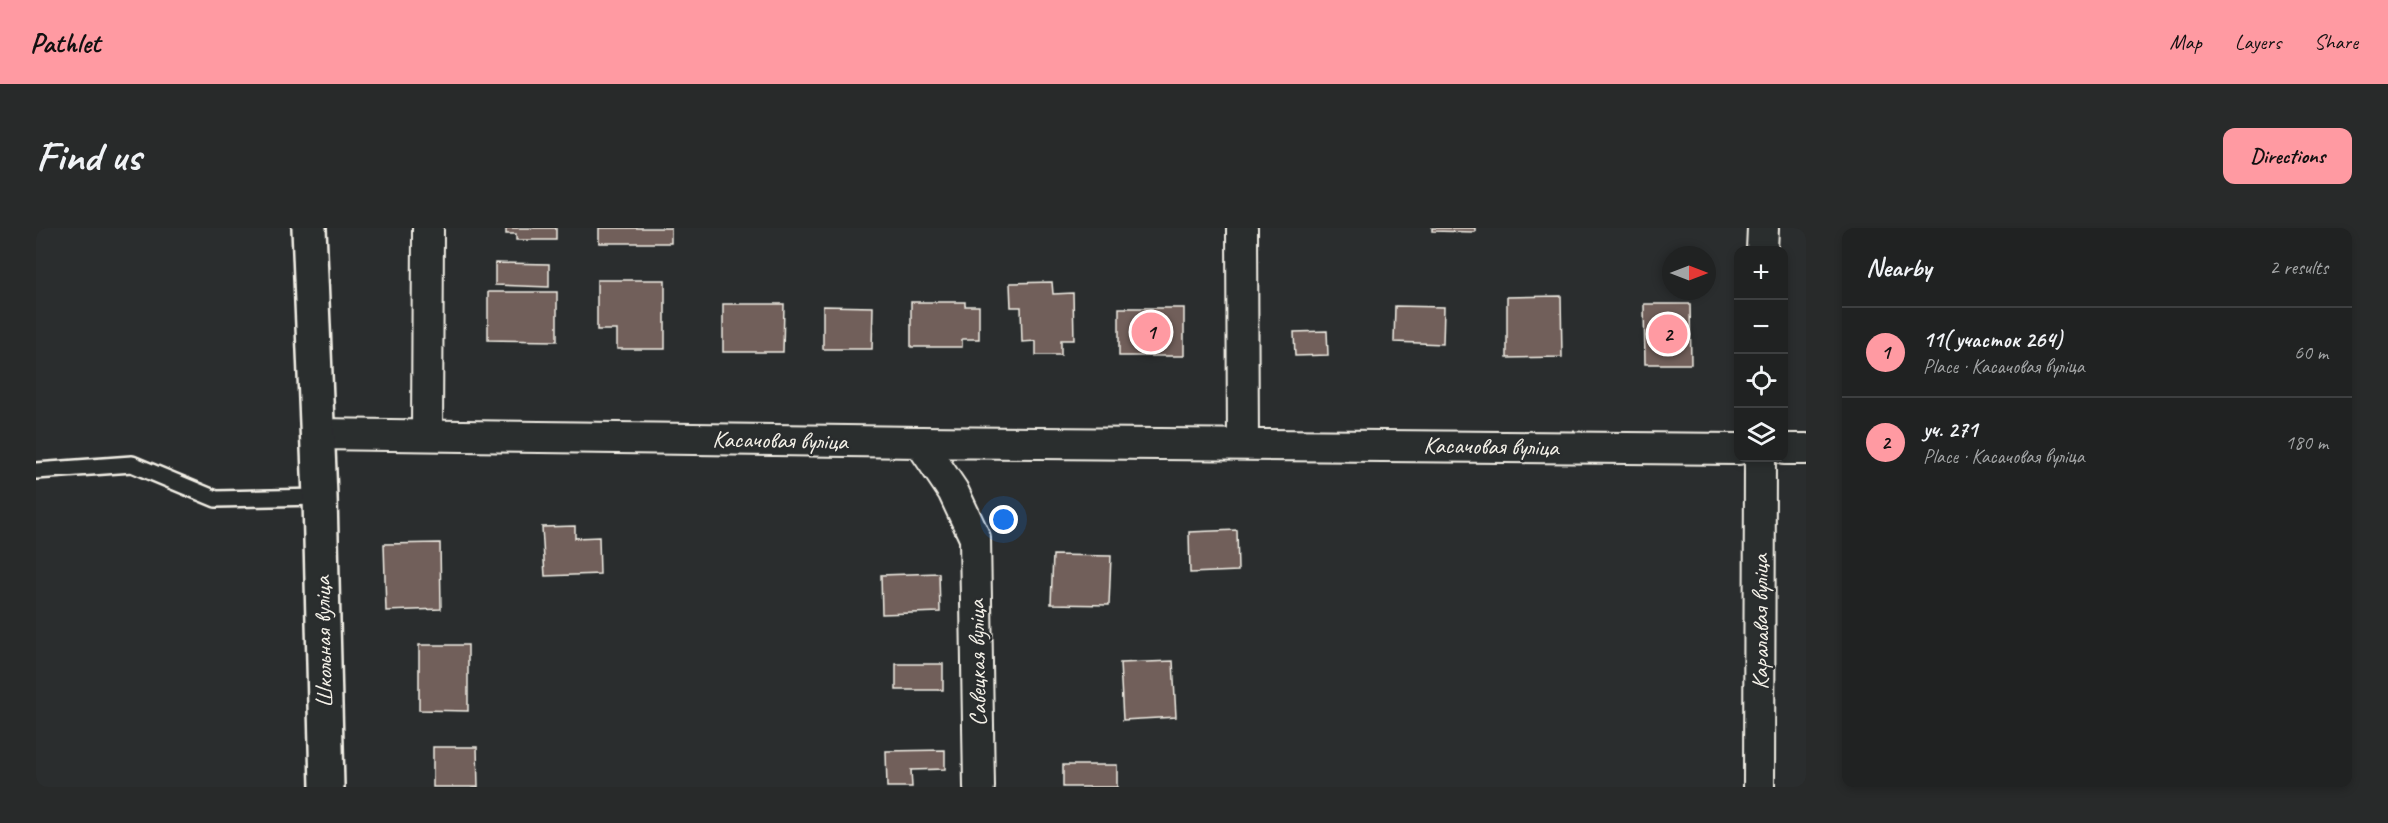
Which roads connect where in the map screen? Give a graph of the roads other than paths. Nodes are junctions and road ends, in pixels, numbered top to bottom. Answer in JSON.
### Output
{"nodes":[{"id":1,"x":309,"y":228,"type":"edge"},
{"id":2,"x":428,"y":228,"type":"edge"},
{"id":3,"x":1242,"y":228,"type":"edge"},
{"id":4,"x":1763,"y":228,"type":"edge"},
{"id":5,"x":1762,"y":246,"type":"edge"},
{"id":6,"x":316,"y":434,"type":"junction"},
{"id":7,"x":427,"y":434,"type":"junction"},
{"id":8,"x":920,"y":442,"type":"junction"},
{"id":9,"x":1243,"y":444,"type":"junction"},
{"id":10,"x":1734,"y":449,"type":"edge"},
{"id":11,"x":1788,"y":449,"type":"edge"},
{"id":12,"x":1806,"y":449,"type":"edge"},
{"id":13,"x":1760,"y":462,"type":"edge"},
{"id":14,"x":36,"y":471,"type":"edge"},
{"id":15,"x":320,"y":497,"type":"junction"},
{"id":16,"x":327,"y":787,"type":"edge"},
{"id":17,"x":979,"y":787,"type":"edge"},
{"id":18,"x":1759,"y":787,"type":"edge"}],
"edges":[{"from":1,"to":6,"type":"street","name":"Школьная вуліца"},
{"from":2,"to":7,"type":"street"},
{"from":3,"to":9,"type":"street"},
{"from":4,"to":5,"type":"street"},
{"from":6,"to":7,"type":"street","name":"Касачовая вуліца"},
{"from":6,"to":15,"type":"street","name":"Школьная вуліца"},
{"from":7,"to":8,"type":"street","name":"Касачовая вуліца"},
{"from":8,"to":9,"type":"street","name":"Касачовая вуліца"},
{"from":8,"to":17,"type":"street","name":"Савецкая вуліца"},
{"from":9,"to":10,"type":"street","name":"Касачовая вуліца"},
{"from":11,"to":12,"type":"street"},
{"from":13,"to":18,"type":"street","name":"Каралавая вуліца"},
{"from":14,"to":15,"type":"lane"},
{"from":15,"to":16,"type":"street","name":"Школьная вуліца"}]}
